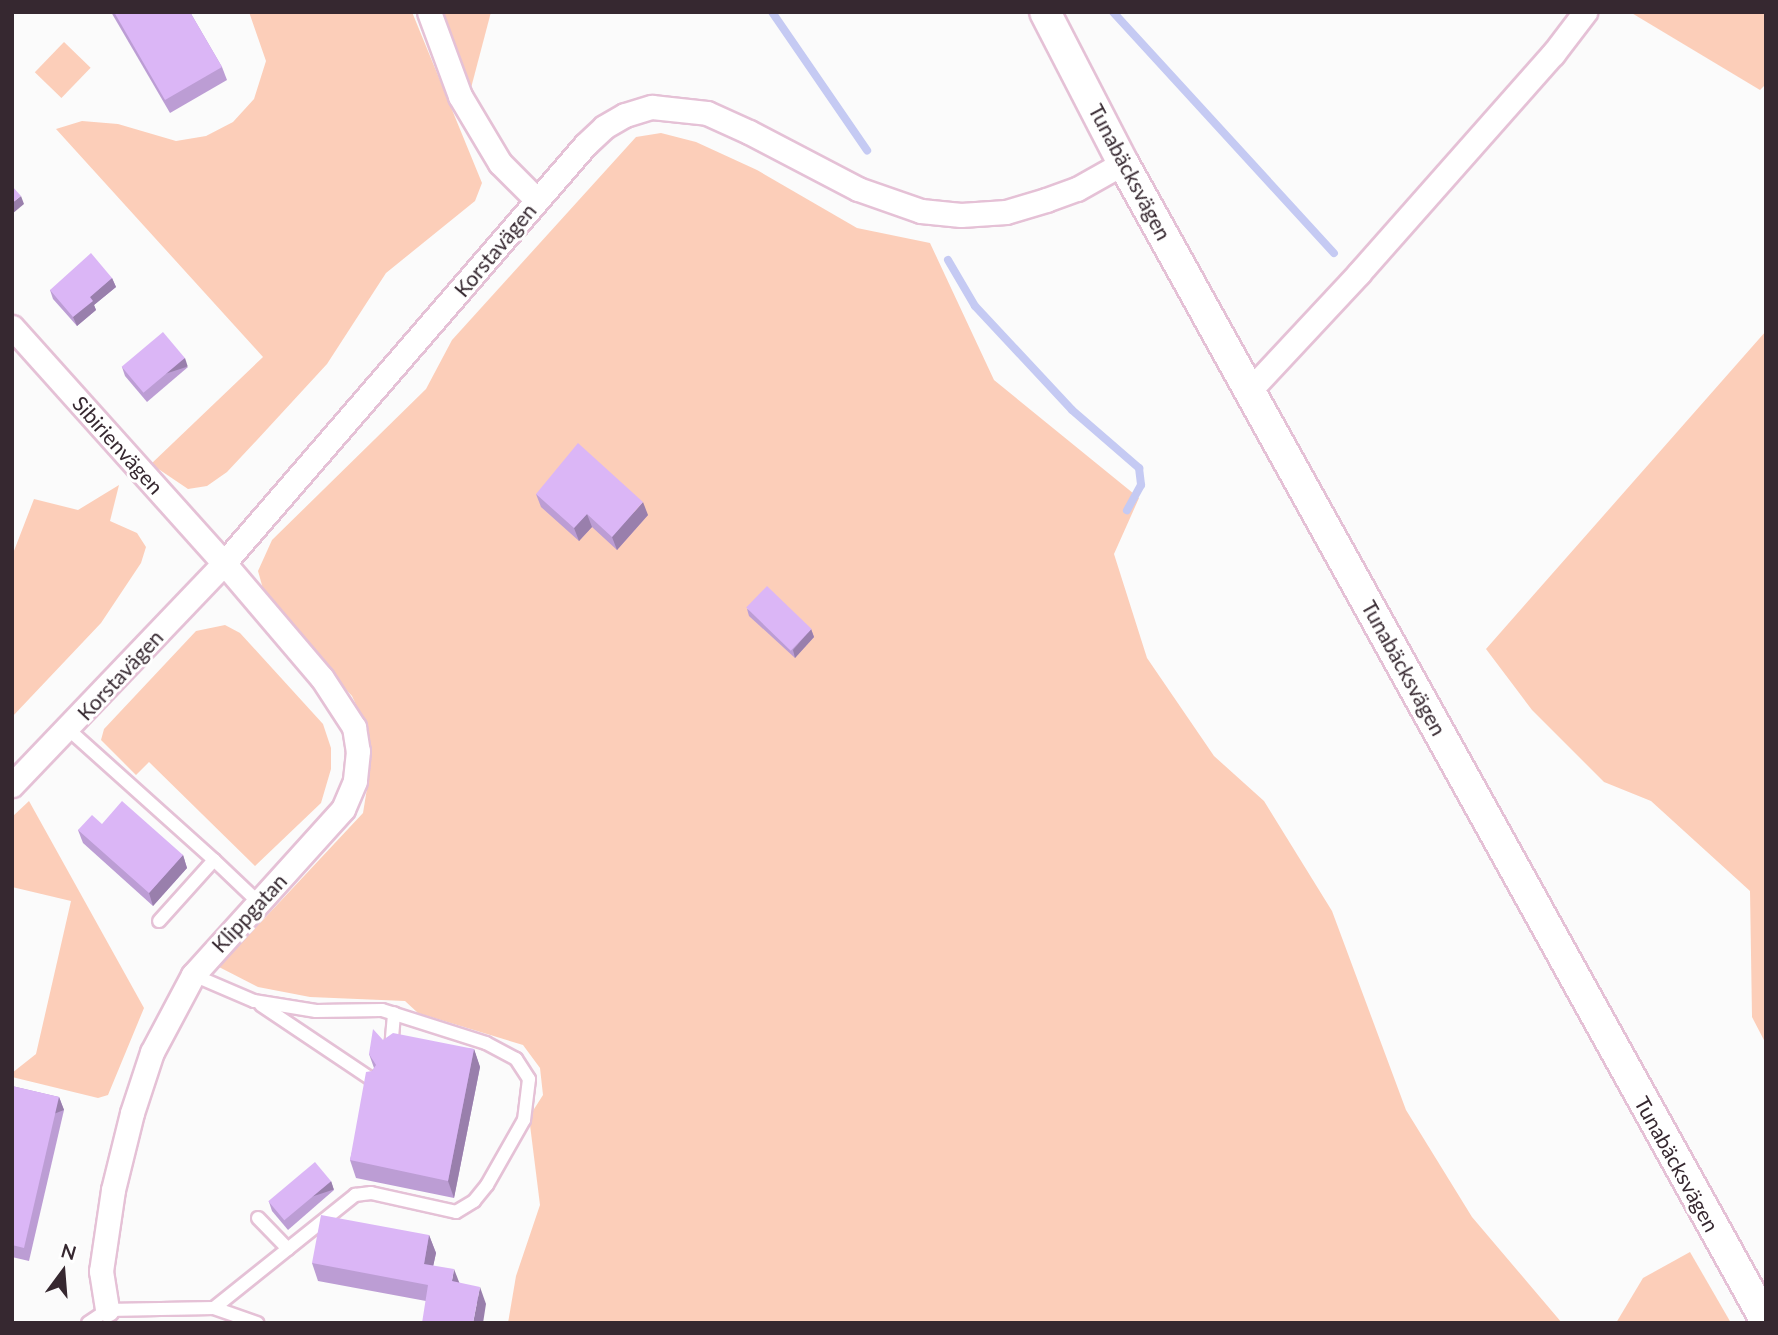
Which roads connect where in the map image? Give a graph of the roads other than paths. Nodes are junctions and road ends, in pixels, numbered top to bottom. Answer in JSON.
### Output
{"nodes":[{"id":1,"x":429,"y":12,"type":"edge"},
{"id":2,"x":1045,"y":12,"type":"edge"},
{"id":3,"x":1585,"y":12,"type":"edge"},
{"id":4,"x":1123,"y":163,"type":"junction"},
{"id":5,"x":537,"y":200,"type":"junction"},
{"id":6,"x":12,"y":327,"type":"edge"},
{"id":7,"x":1251,"y":389,"type":"junction"},
{"id":8,"x":223,"y":563,"type":"junction"},
{"id":9,"x":68,"y":729,"type":"junction"},
{"id":10,"x":12,"y":785,"type":"edge"},
{"id":11,"x":214,"y":860,"type":"junction"},
{"id":12,"x":257,"y":901,"type":"junction"},
{"id":13,"x":159,"y":921,"type":"dead end"},
{"id":14,"x":193,"y":975,"type":"junction"},
{"id":15,"x":254,"y":1001,"type":"junction"},
{"id":16,"x":394,"y":1013,"type":"junction"},
{"id":17,"x":391,"y":1049,"type":"edge"},
{"id":18,"x":374,"y":1081,"type":"edge"},
{"id":19,"x":258,"y":1218,"type":"dead end"},
{"id":20,"x":288,"y":1249,"type":"junction"},
{"id":21,"x":214,"y":1308,"type":"junction"},
{"id":22,"x":107,"y":1310,"type":"junction"},
{"id":23,"x":1766,"y":1321,"type":"edge"},
{"id":24,"x":88,"y":1323,"type":"edge"},
{"id":25,"x":257,"y":1323,"type":"edge"}],
"edges":[{"from":1,"to":5,"type":"street"},
{"from":2,"to":4,"type":"street","name":"Tunabäcksvägen"},
{"from":3,"to":7,"type":"street"},
{"from":4,"to":5,"type":"street","name":"Korstavägen"},
{"from":4,"to":7,"type":"street","name":"Tunabäcksvägen"},
{"from":5,"to":8,"type":"street","name":"Korstavägen"},
{"from":6,"to":8,"type":"street","name":"Sibirienvägen"},
{"from":7,"to":23,"type":"street","name":"Tunabäcksvägen"},
{"from":8,"to":9,"type":"street","name":"Korstavägen"},
{"from":8,"to":12,"type":"street","name":"Klippgatan"},
{"from":9,"to":10,"type":"street","name":"Korstavägen"},
{"from":9,"to":11,"type":"lane"},
{"from":11,"to":12,"type":"lane"},
{"from":11,"to":13,"type":"lane"},
{"from":12,"to":14,"type":"street","name":"Klippgatan"},
{"from":14,"to":15,"type":"lane"},
{"from":14,"to":22,"type":"street","name":"Klippgatan"},
{"from":15,"to":16,"type":"lane"},
{"from":15,"to":18,"type":"lane"},
{"from":16,"to":17,"type":"lane"},
{"from":16,"to":20,"type":"lane"},
{"from":19,"to":20,"type":"lane"},
{"from":20,"to":21,"type":"lane"},
{"from":21,"to":22,"type":"lane"},
{"from":21,"to":25,"type":"lane"},
{"from":22,"to":24,"type":"lane"}]}
